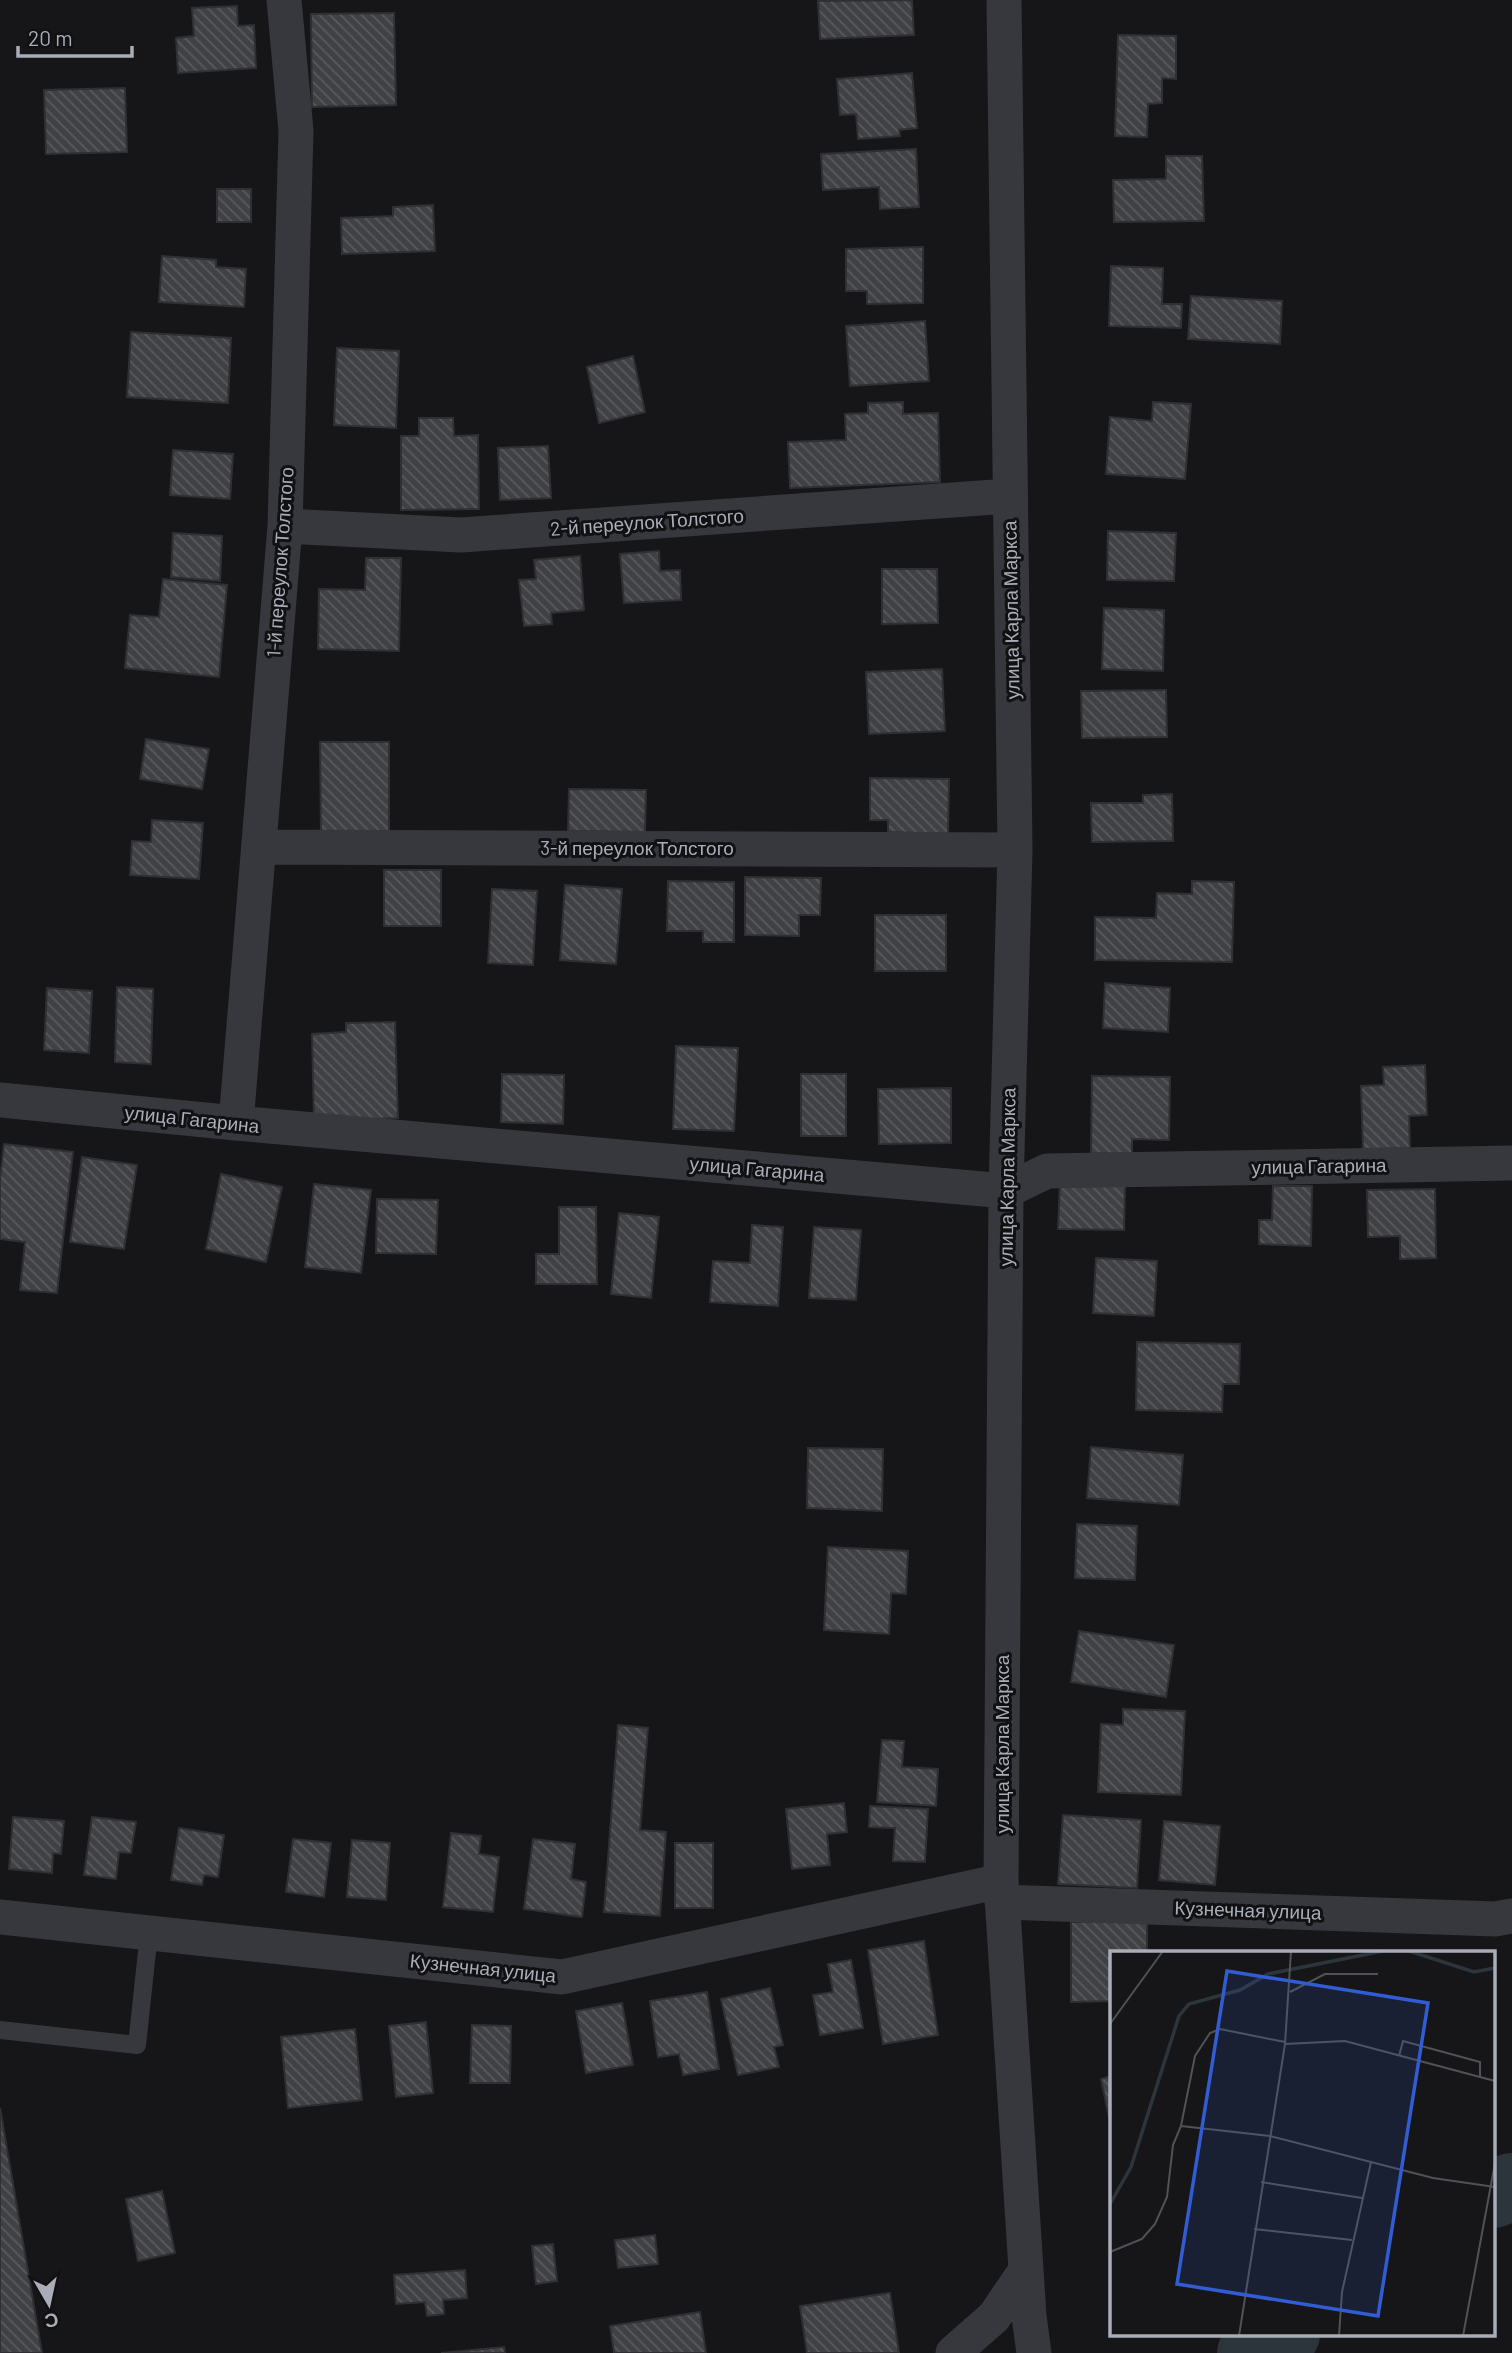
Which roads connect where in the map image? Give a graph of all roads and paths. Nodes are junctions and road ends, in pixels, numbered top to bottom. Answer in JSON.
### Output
{"nodes":[{"id":1,"x":284,"y":0,"type":"edge"},
{"id":2,"x":1004,"y":0,"type":"edge"},
{"id":3,"x":1009,"y":496,"type":"junction"},
{"id":4,"x":285,"y":526,"type":"junction"},
{"id":5,"x":259,"y":847,"type":"junction"},
{"id":6,"x":1014,"y":850,"type":"junction"},
{"id":7,"x":0,"y":1100,"type":"edge"},
{"id":8,"x":236,"y":1124,"type":"junction"},
{"id":9,"x":1512,"y":1163,"type":"edge"},
{"id":10,"x":1006,"y":1191,"type":"junction"},
{"id":11,"x":1002,"y":1892,"type":"junction"},
{"id":12,"x":0,"y":1917,"type":"edge"},
{"id":13,"x":1503,"y":1917,"type":"edge"},
{"id":14,"x":149,"y":1933,"type":"junction"},
{"id":15,"x":0,"y":2029,"type":"edge"},
{"id":16,"x":1026,"y":2270,"type":"junction"},
{"id":17,"x":953,"y":2353,"type":"edge"},
{"id":18,"x":1034,"y":2353,"type":"edge"}],
"edges":[{"from":1,"to":4,"type":"street","name":"1-й переулок Толстого"},
{"from":2,"to":3,"type":"street","name":"улица Карла Маркса"},
{"from":3,"to":4,"type":"street","name":"2-й переулок Толстого"},
{"from":3,"to":6,"type":"street","name":"улица Карла Маркса"},
{"from":4,"to":5,"type":"street","name":"1-й переулок Толстого"},
{"from":5,"to":6,"type":"street","name":"3-й переулок Толстого"},
{"from":5,"to":8,"type":"street","name":"1-й переулок Толстого"},
{"from":6,"to":10,"type":"street","name":"улица Карла Маркса"},
{"from":7,"to":8,"type":"street","name":"улица Гагарина"},
{"from":8,"to":10,"type":"street","name":"улица Гагарина"},
{"from":9,"to":10,"type":"street","name":"улица Гагарина"},
{"from":10,"to":11,"type":"street","name":"улица Карла Маркса"},
{"from":11,"to":13,"type":"street","name":"Кузнечная улица"},
{"from":11,"to":14,"type":"street","name":"Кузнечная улица"},
{"from":11,"to":16,"type":"street","name":"улица Карла Маркса"},
{"from":12,"to":14,"type":"street","name":"Кузнечная улица"},
{"from":14,"to":15,"type":"lane"},
{"from":16,"to":17,"type":"street"},
{"from":16,"to":18,"type":"street","name":"улица Карла Маркса"}]}
